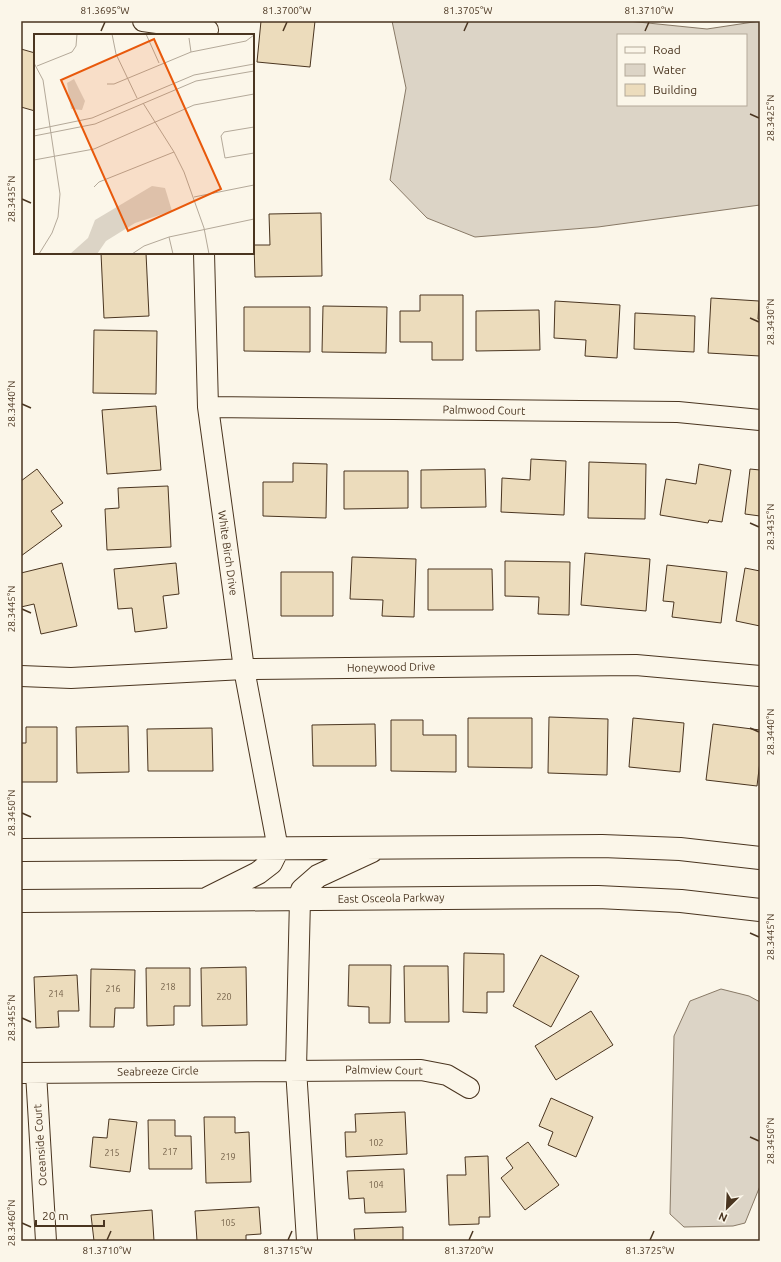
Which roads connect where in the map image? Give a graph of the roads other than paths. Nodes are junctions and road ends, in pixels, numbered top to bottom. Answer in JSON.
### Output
{"nodes":[{"id":1,"x":144,"y":21,"type":"edge"},
{"id":2,"x":208,"y":29,"type":"edge"},
{"id":3,"x":204,"y":254,"type":"edge"},
{"id":4,"x":208,"y":407,"type":"junction"},
{"id":5,"x":760,"y":420,"type":"edge"},
{"id":6,"x":244,"y":669,"type":"junction"},
{"id":7,"x":21,"y":676,"type":"edge"},
{"id":8,"x":760,"y":676,"type":"edge"},
{"id":9,"x":380,"y":847,"type":"junction"},
{"id":10,"x":278,"y":849,"type":"junction"},
{"id":11,"x":21,"y":850,"type":"edge"},
{"id":12,"x":760,"y":858,"type":"edge"},
{"id":13,"x":300,"y":899,"type":"junction"},
{"id":14,"x":21,"y":901,"type":"edge"},
{"id":15,"x":201,"y":901,"type":"junction"},
{"id":16,"x":760,"y":910,"type":"edge"},
{"id":17,"x":296,"y":1070,"type":"junction"},
{"id":18,"x":28,"y":1073,"type":"edge"},
{"id":19,"x":469,"y":1088,"type":"dead end"},
{"id":20,"x":46,"y":1241,"type":"edge"},
{"id":21,"x":307,"y":1241,"type":"edge"}],
"edges":[{"from":1,"to":2,"type":"street"},
{"from":3,"to":4,"type":"street","name":"White Birch Drive"},
{"from":4,"to":5,"type":"street","name":"Palmwood Court"},
{"from":4,"to":6,"type":"street","name":"White Birch Drive"},
{"from":6,"to":7,"type":"street","name":"Honeywood Drive"},
{"from":6,"to":8,"type":"street","name":"Honeywood Drive"},
{"from":6,"to":10,"type":"street","name":"White Birch Drive"},
{"from":9,"to":10,"type":"main road"},
{"from":9,"to":12,"type":"main road"},
{"from":9,"to":13,"type":"main road"},
{"from":10,"to":11,"type":"main road"},
{"from":10,"to":15,"type":"main road"},
{"from":13,"to":15,"type":"main road","name":"East Osceola Parkway"},
{"from":13,"to":16,"type":"main road","name":"East Osceola Parkway"},
{"from":13,"to":17,"type":"street"},
{"from":14,"to":15,"type":"main road","name":"East Osceola Parkway"},
{"from":17,"to":18,"type":"street","name":"Seabreeze Circle"},
{"from":17,"to":19,"type":"street","name":"Palmview Court"},
{"from":17,"to":21,"type":"street"},
{"from":18,"to":20,"type":"street","name":"Oceanside Court"}]}
